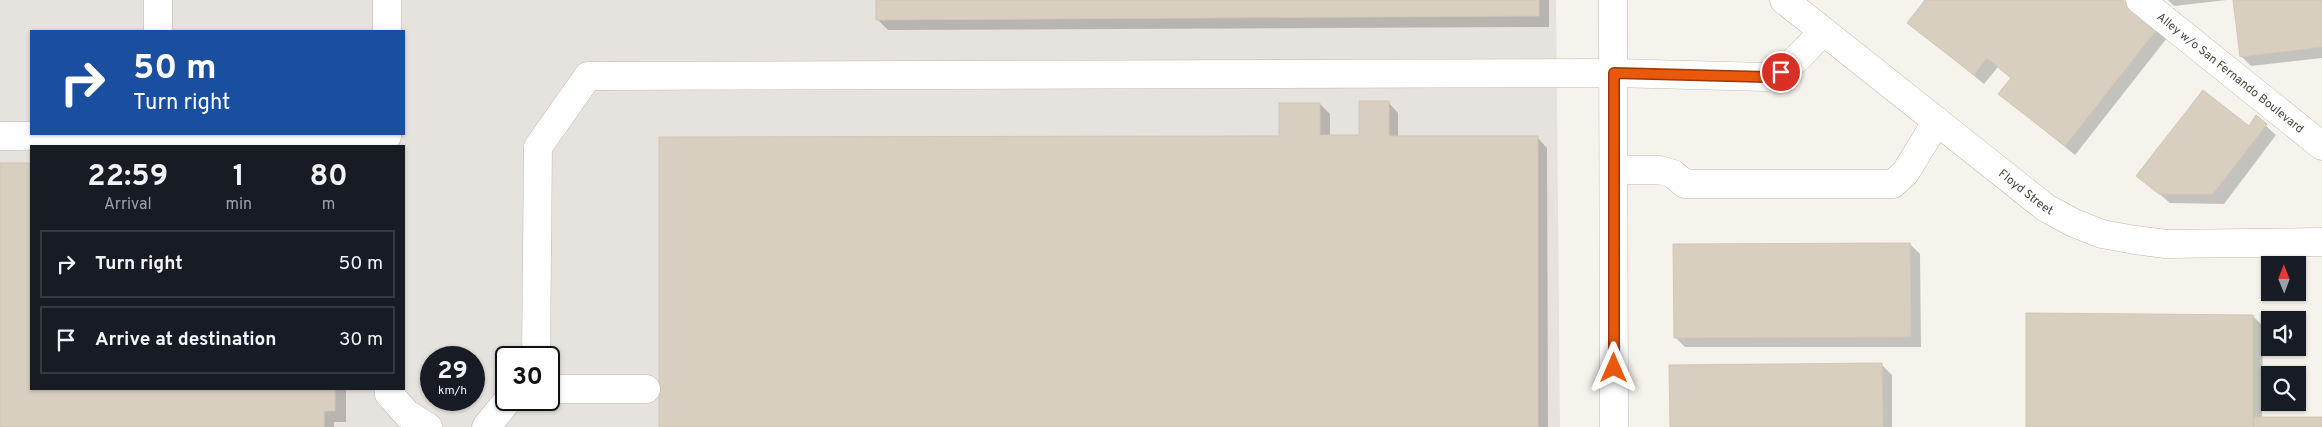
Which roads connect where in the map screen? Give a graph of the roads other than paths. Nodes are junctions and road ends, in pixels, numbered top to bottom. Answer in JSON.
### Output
{"nodes":[{"id":1,"x":158,"y":0,"type":"edge"},
{"id":2,"x":387,"y":0,"type":"edge"},
{"id":3,"x":1613,"y":0,"type":"edge"},
{"id":4,"x":1784,"y":0,"type":"edge"},
{"id":5,"x":2140,"y":0,"type":"edge"},
{"id":6,"x":158,"y":30,"type":"edge"},
{"id":7,"x":387,"y":30,"type":"edge"},
{"id":8,"x":1823,"y":31,"type":"junction"},
{"id":9,"x":1614,"y":73,"type":"junction"},
{"id":10,"x":1938,"y":121,"type":"junction"},
{"id":11,"x":80,"y":135,"type":"edge"},
{"id":12,"x":217,"y":135,"type":"edge"},
{"id":13,"x":0,"y":136,"type":"edge"},
{"id":14,"x":388,"y":138,"type":"edge"},
{"id":15,"x":2322,"y":146,"type":"edge"},
{"id":16,"x":1614,"y":170,"type":"junction"},
{"id":17,"x":2322,"y":242,"type":"edge"},
{"id":18,"x":536,"y":346,"type":"edge"},
{"id":19,"x":646,"y":389,"type":"dead end"},
{"id":20,"x":389,"y":390,"type":"edge"},
{"id":21,"x":560,"y":390,"type":"edge"},
{"id":22,"x":499,"y":411,"type":"edge"},
{"id":23,"x":428,"y":427,"type":"edge"},
{"id":24,"x":486,"y":427,"type":"edge"},
{"id":25,"x":1614,"y":427,"type":"edge"}],
"edges":[{"from":1,"to":6,"type":"street"},
{"from":2,"to":7,"type":"street"},
{"from":3,"to":9,"type":"street"},
{"from":4,"to":8,"type":"street","name":"Floyd Street"},
{"from":5,"to":15,"type":"street","name":"Alley w/o San Fernando Boulevard"},
{"from":8,"to":9,"type":"street"},
{"from":8,"to":10,"type":"street","name":"Floyd Street"},
{"from":9,"to":16,"type":"street"},
{"from":9,"to":18,"type":"street"},
{"from":10,"to":16,"type":"street"},
{"from":10,"to":17,"type":"street","name":"Floyd Street"},
{"from":11,"to":13,"type":"street"},
{"from":12,"to":14,"type":"street"},
{"from":16,"to":25,"type":"street"},
{"from":19,"to":21,"type":"street"},
{"from":20,"to":23,"type":"street"},
{"from":22,"to":24,"type":"street"}]}
